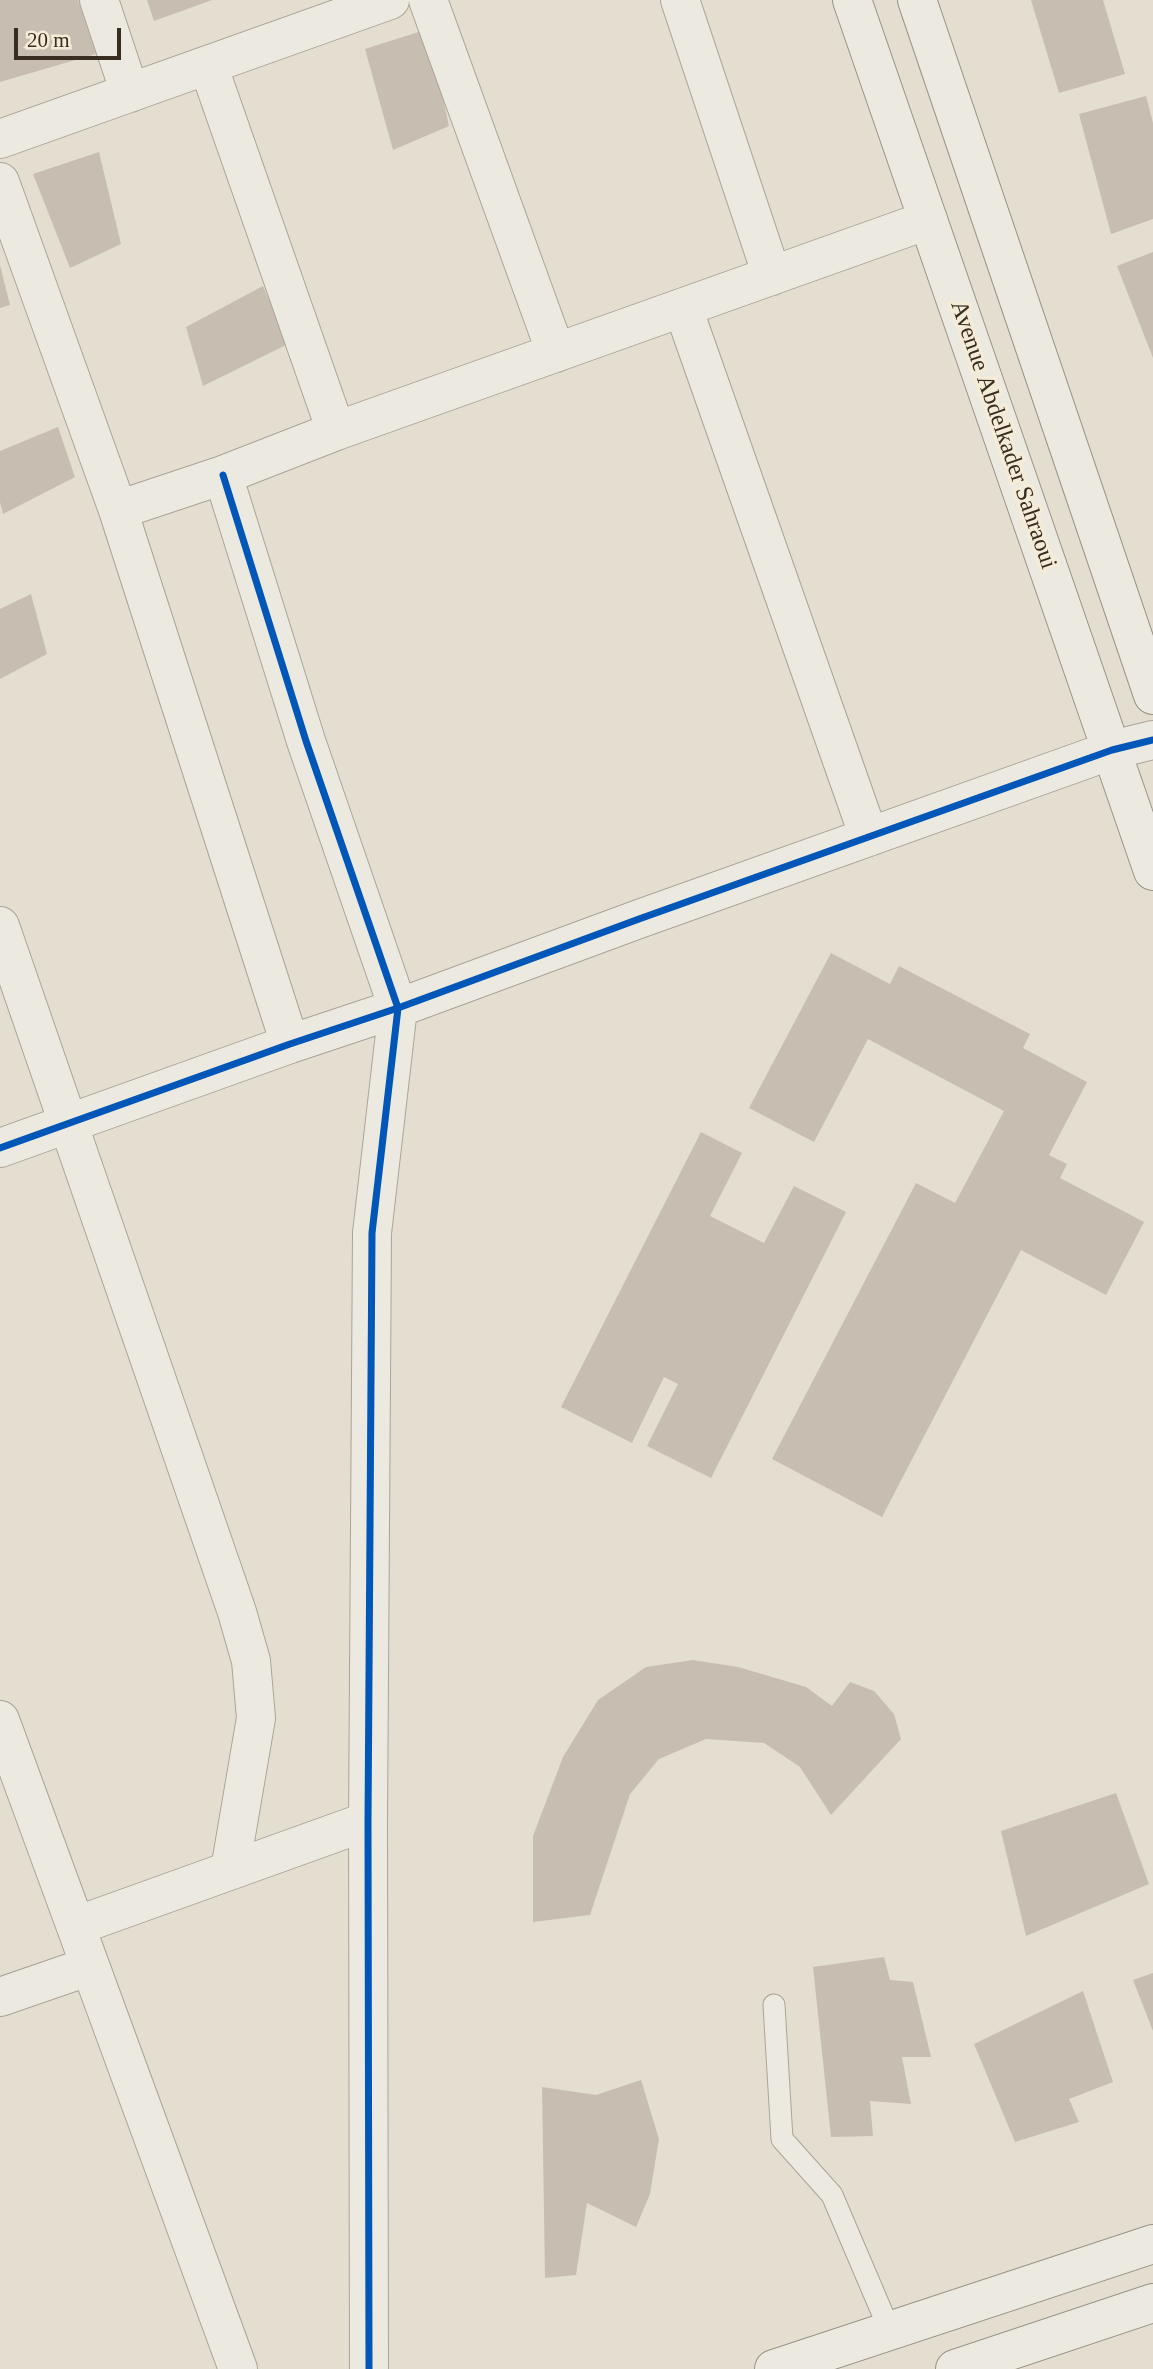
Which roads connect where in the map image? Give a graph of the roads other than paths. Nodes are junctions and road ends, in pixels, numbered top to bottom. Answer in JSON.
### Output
{"nodes":[{"id":1,"x":99,"y":0,"type":"edge"},
{"id":2,"x":390,"y":0,"type":"edge"},
{"id":3,"x":428,"y":0,"type":"edge"},
{"id":4,"x":680,"y":0,"type":"edge"},
{"id":5,"x":852,"y":0,"type":"edge"},
{"id":6,"x":917,"y":0,"type":"edge"},
{"id":7,"x":208,"y":65,"type":"junction"},
{"id":8,"x":130,"y":93,"type":"junction"},
{"id":9,"x":0,"y":139,"type":"edge"},
{"id":10,"x":0,"y":182,"type":"edge"},
{"id":11,"x":928,"y":220,"type":"junction"},
{"id":12,"x":772,"y":276,"type":"junction"},
{"id":13,"x":683,"y":308,"type":"junction"},
{"id":14,"x":556,"y":353,"type":"junction"},
{"id":15,"x":336,"y":432,"type":"junction"},
{"id":16,"x":223,"y":475,"type":"junction"},
{"id":17,"x":118,"y":510,"type":"junction"},
{"id":18,"x":1153,"y":695,"type":"edge"},
{"id":19,"x":1153,"y":740,"type":"edge"},
{"id":20,"x":1112,"y":750,"type":"junction"},
{"id":21,"x":869,"y":837,"type":"junction"},
{"id":22,"x":1153,"y":871,"type":"edge"},
{"id":23,"x":0,"y":926,"type":"edge"},
{"id":24,"x":398,"y":1008,"type":"junction"},
{"id":25,"x":290,"y":1044,"type":"junction"},
{"id":26,"x":67,"y":1124,"type":"junction"},
{"id":27,"x":0,"y":1148,"type":"edge"},
{"id":28,"x":0,"y":1720,"type":"edge"},
{"id":29,"x":368,"y":1821,"type":"junction"},
{"id":30,"x":230,"y":1870,"type":"junction"},
{"id":31,"x":76,"y":1926,"type":"junction"},
{"id":32,"x":90,"y":1966,"type":"junction"},
{"id":33,"x":0,"y":1997,"type":"edge"},
{"id":34,"x":774,"y":2005,"type":"dead end"},
{"id":35,"x":1153,"y":2244,"type":"edge"},
{"id":36,"x":1153,"y":2302,"type":"edge"},
{"id":37,"x":890,"y":2331,"type":"junction"},
{"id":38,"x":238,"y":2369,"type":"edge"},
{"id":39,"x":369,"y":2369,"type":"edge"},
{"id":40,"x":774,"y":2369,"type":"edge"},
{"id":41,"x":955,"y":2369,"type":"edge"}],
"edges":[{"from":1,"to":8,"type":"street"},
{"from":2,"to":7,"type":"street"},
{"from":3,"to":14,"type":"street"},
{"from":4,"to":12,"type":"street"},
{"from":5,"to":11,"type":"street","name":"Avenue Abdelkader Sahraoui"},
{"from":6,"to":18,"type":"street"},
{"from":7,"to":8,"type":"street"},
{"from":7,"to":15,"type":"street"},
{"from":8,"to":9,"type":"street"},
{"from":10,"to":17,"type":"street"},
{"from":11,"to":12,"type":"street"},
{"from":11,"to":20,"type":"street","name":"Avenue Abdelkader Sahraoui"},
{"from":12,"to":13,"type":"street"},
{"from":13,"to":14,"type":"street"},
{"from":13,"to":21,"type":"street"},
{"from":14,"to":15,"type":"street"},
{"from":15,"to":16,"type":"street"},
{"from":16,"to":17,"type":"street"},
{"from":16,"to":24,"type":"street"},
{"from":17,"to":25,"type":"street"},
{"from":19,"to":20,"type":"street"},
{"from":20,"to":21,"type":"street"},
{"from":20,"to":22,"type":"street","name":"Avenue Abdelkader Sahraoui"},
{"from":21,"to":24,"type":"street"},
{"from":23,"to":26,"type":"street"},
{"from":24,"to":25,"type":"street"},
{"from":24,"to":29,"type":"street"},
{"from":25,"to":26,"type":"street"},
{"from":26,"to":27,"type":"street"},
{"from":26,"to":30,"type":"street"},
{"from":28,"to":31,"type":"street"},
{"from":29,"to":30,"type":"street"},
{"from":29,"to":39,"type":"street"},
{"from":30,"to":31,"type":"street"},
{"from":31,"to":32,"type":"street"},
{"from":32,"to":33,"type":"street"},
{"from":32,"to":38,"type":"street"},
{"from":34,"to":37,"type":"lane"},
{"from":35,"to":37,"type":"street"},
{"from":36,"to":41,"type":"street"},
{"from":37,"to":40,"type":"street"}]}
